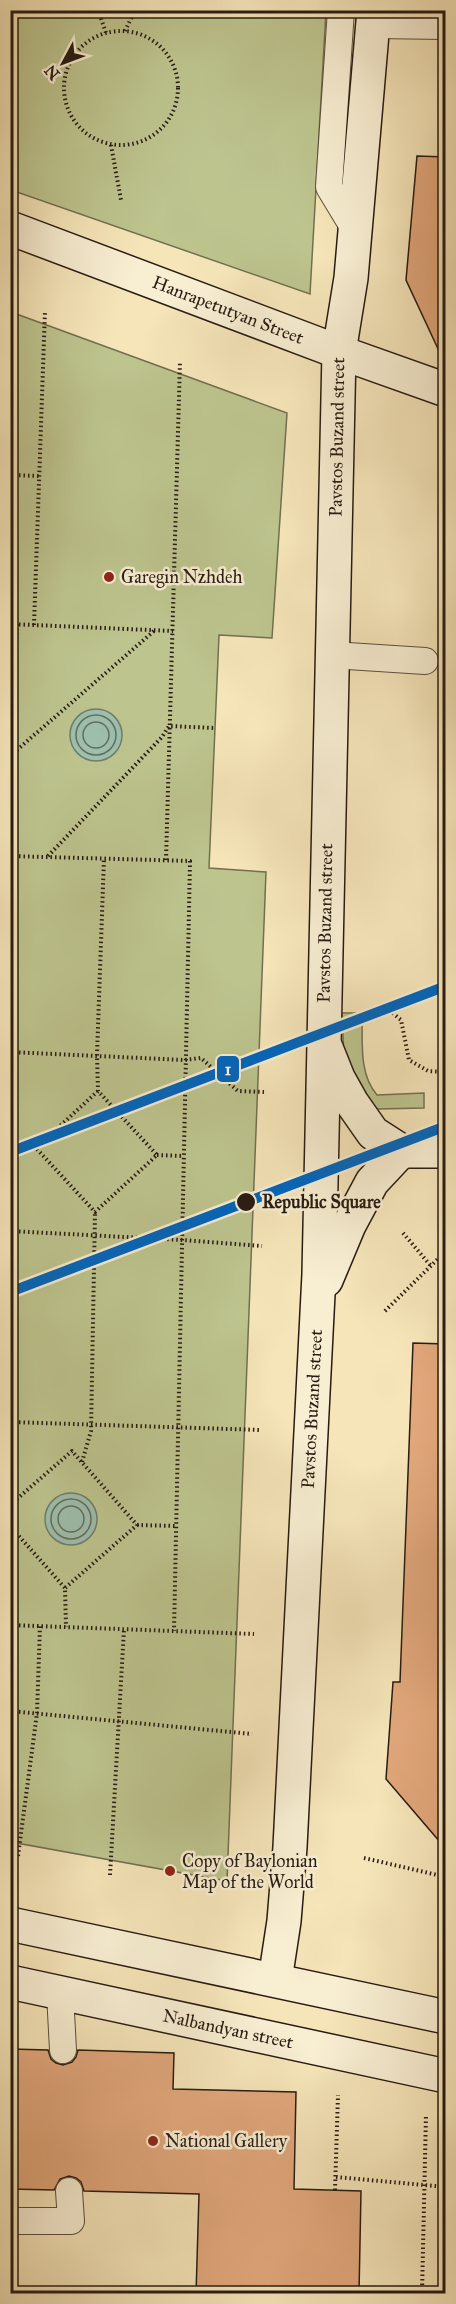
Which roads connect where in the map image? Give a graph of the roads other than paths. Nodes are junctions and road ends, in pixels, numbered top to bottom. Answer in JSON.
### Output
{"nodes":[{"id":1,"x":341,"y":10,"type":"edge"},
{"id":2,"x":374,"y":18,"type":"edge"},
{"id":3,"x":446,"y":26,"type":"edge"},
{"id":4,"x":10,"y":228,"type":"edge"},
{"id":5,"x":355,"y":230,"type":"junction"},
{"id":6,"x":339,"y":352,"type":"junction"},
{"id":7,"x":446,"y":390,"type":"edge"},
{"id":8,"x":332,"y":655,"type":"junction"},
{"id":9,"x":425,"y":662,"type":"dead end"},
{"id":10,"x":322,"y":1038,"type":"junction"},
{"id":11,"x":401,"y":1151,"type":"junction"},
{"id":12,"x":446,"y":1151,"type":"edge"},
{"id":13,"x":317,"y":1310,"type":"junction"},
{"id":14,"x":10,"y":1924,"type":"edge"},
{"id":15,"x":275,"y":1980,"type":"junction"},
{"id":16,"x":10,"y":1982,"type":"edge"},
{"id":17,"x":60,"y":1993,"type":"junction"},
{"id":18,"x":446,"y":2017,"type":"edge"},
{"id":19,"x":63,"y":2050,"type":"dead end"},
{"id":20,"x":446,"y":2076,"type":"edge"},
{"id":21,"x":69,"y":2191,"type":"dead end"},
{"id":22,"x":10,"y":2220,"type":"edge"}],
"edges":[{"from":1,"to":5,"type":"lane"},
{"from":2,"to":3,"type":"lane"},
{"from":2,"to":5,"type":"street","name":"Pavstos Buzand street"},
{"from":4,"to":6,"type":"street","name":"Hanrapetutyan Street"},
{"from":5,"to":6,"type":"street","name":"Pavstos Buzand street"},
{"from":6,"to":7,"type":"street","name":"Hanrapetutyan Street"},
{"from":6,"to":8,"type":"street","name":"Pavstos Buzand street"},
{"from":8,"to":9,"type":"lane"},
{"from":8,"to":10,"type":"street","name":"Pavstos Buzand street"},
{"from":10,"to":11,"type":"street"},
{"from":10,"to":13,"type":"street","name":"Pavstos Buzand street"},
{"from":11,"to":12,"type":"street"},
{"from":11,"to":13,"type":"street"},
{"from":13,"to":15,"type":"street","name":"Pavstos Buzand street"},
{"from":14,"to":15,"type":"street"},
{"from":15,"to":18,"type":"street"},
{"from":16,"to":17,"type":"street","name":"Nalbandyan street"},
{"from":17,"to":19,"type":"lane"},
{"from":17,"to":20,"type":"street","name":"Nalbandyan street"},
{"from":21,"to":22,"type":"lane"}]}
